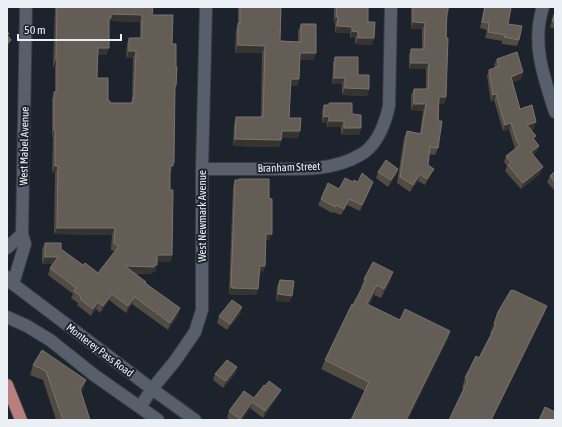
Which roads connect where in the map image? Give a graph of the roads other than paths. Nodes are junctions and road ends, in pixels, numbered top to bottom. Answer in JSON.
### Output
{"nodes":[{"id":1,"x":26,"y":7,"type":"edge"},
{"id":2,"x":206,"y":7,"type":"edge"},
{"id":3,"x":391,"y":7,"type":"edge"},
{"id":4,"x":543,"y":7,"type":"edge"},
{"id":5,"x":555,"y":112,"type":"edge"},
{"id":6,"x":202,"y":169,"type":"junction"},
{"id":7,"x":22,"y":234,"type":"junction"},
{"id":8,"x":7,"y":248,"type":"edge"},
{"id":9,"x":9,"y":282,"type":"edge"},
{"id":10,"x":7,"y":317,"type":"edge"},
{"id":11,"x":7,"y":385,"type":"edge"},
{"id":12,"x":152,"y":390,"type":"junction"},
{"id":13,"x":140,"y":407,"type":"junction"},
{"id":14,"x":21,"y":420,"type":"edge"},
{"id":15,"x":158,"y":420,"type":"edge"},
{"id":16,"x":194,"y":420,"type":"edge"}],
"edges":[{"from":1,"to":7,"type":"street","name":"West Mabel Avenue"},
{"from":2,"to":6,"type":"street","name":"West Newmark Avenue"},
{"from":3,"to":6,"type":"street","name":"Branham Street"},
{"from":4,"to":5,"type":"street"},
{"from":6,"to":12,"type":"street","name":"West Newmark Avenue"},
{"from":7,"to":8,"type":"street"},
{"from":7,"to":9,"type":"street","name":"West Mabel Avenue"},
{"from":9,"to":12,"type":"street","name":"Monterey Pass Road"},
{"from":10,"to":13,"type":"street","name":"Monterey Pass Road"},
{"from":11,"to":14,"type":"main road"},
{"from":12,"to":13,"type":"street","name":"West Newmark Avenue"},
{"from":12,"to":16,"type":"street","name":"Monterey Pass Road"},
{"from":13,"to":15,"type":"street","name":"Monterey Pass Road"}]}
